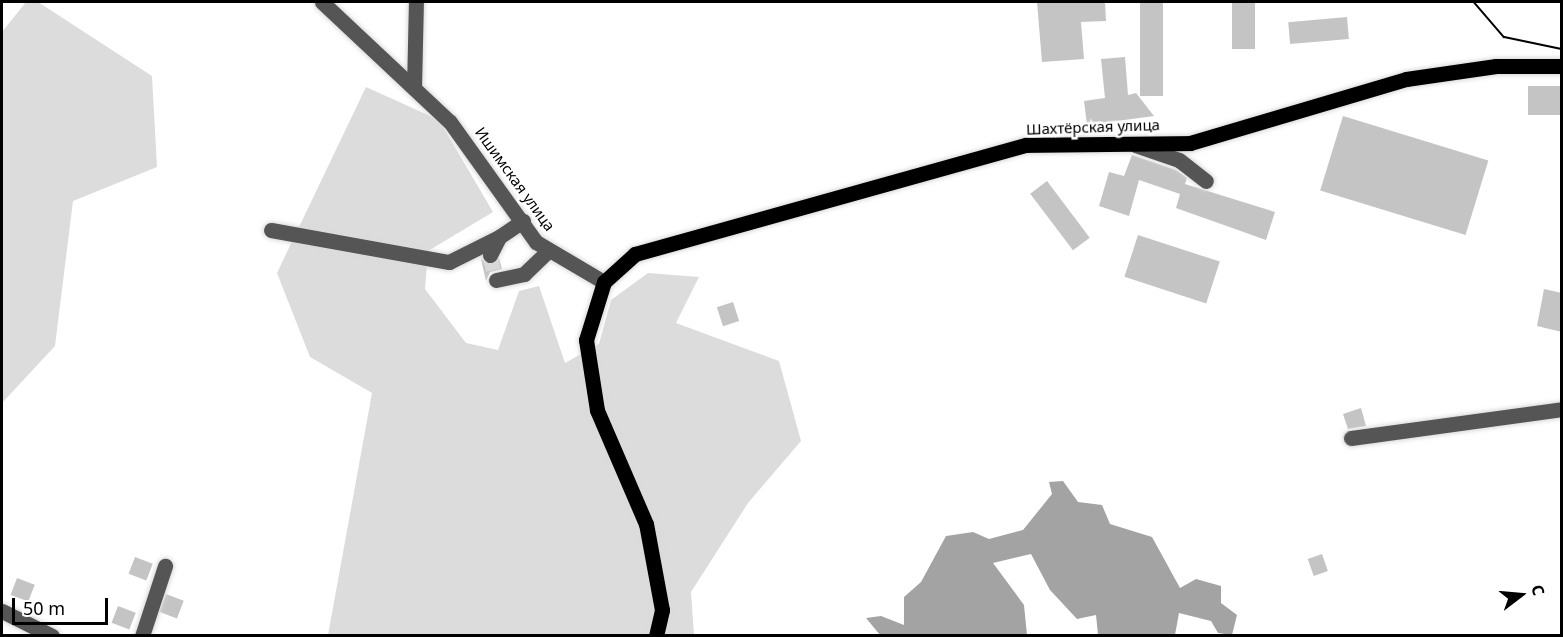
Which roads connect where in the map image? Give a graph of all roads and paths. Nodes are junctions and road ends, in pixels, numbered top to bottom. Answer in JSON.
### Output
{"nodes":[{"id":1,"x":322,"y":2,"type":"edge"},
{"id":2,"x":416,"y":2,"type":"edge"},
{"id":3,"x":1562,"y":66,"type":"edge"},
{"id":4,"x":414,"y":88,"type":"junction"},
{"id":5,"x":1132,"y":144,"type":"junction"},
{"id":6,"x":1206,"y":181,"type":"dead end"},
{"id":7,"x":523,"y":221,"type":"junction"},
{"id":8,"x":271,"y":230,"type":"dead end"},
{"id":9,"x":499,"y":237,"type":"junction"},
{"id":10,"x":547,"y":252,"type":"junction"},
{"id":11,"x":490,"y":255,"type":"tunnel mouth"},
{"id":12,"x":495,"y":280,"type":"dead end"},
{"id":13,"x":604,"y":282,"type":"junction"},
{"id":14,"x":1562,"y":409,"type":"edge"},
{"id":15,"x":1351,"y":438,"type":"dead end"},
{"id":16,"x":165,"y":566,"type":"dead end"},
{"id":17,"x":2,"y":611,"type":"edge"},
{"id":18,"x":52,"y":636,"type":"edge"},
{"id":19,"x":142,"y":636,"type":"edge"},
{"id":20,"x":656,"y":636,"type":"edge"}],
"edges":[{"from":1,"to":4,"type":"street","name":"Ишимская улица"},
{"from":2,"to":4,"type":"street"},
{"from":3,"to":5,"type":"main road","name":"Шахтёрская улица"},
{"from":4,"to":7,"type":"street","name":"Ишимская улица"},
{"from":5,"to":6,"type":"street"},
{"from":5,"to":13,"type":"main road","name":"Шахтёрская улица"},
{"from":7,"to":9,"type":"street"},
{"from":7,"to":10,"type":"street","name":"Ишимская улица"},
{"from":8,"to":9,"type":"street"},
{"from":9,"to":11,"type":"street"},
{"from":10,"to":12,"type":"street"},
{"from":10,"to":13,"type":"street","name":"Ишимская улица"},
{"from":13,"to":20,"type":"main road"},
{"from":14,"to":15,"type":"street"},
{"from":16,"to":19,"type":"street"},
{"from":17,"to":18,"type":"street"}]}
